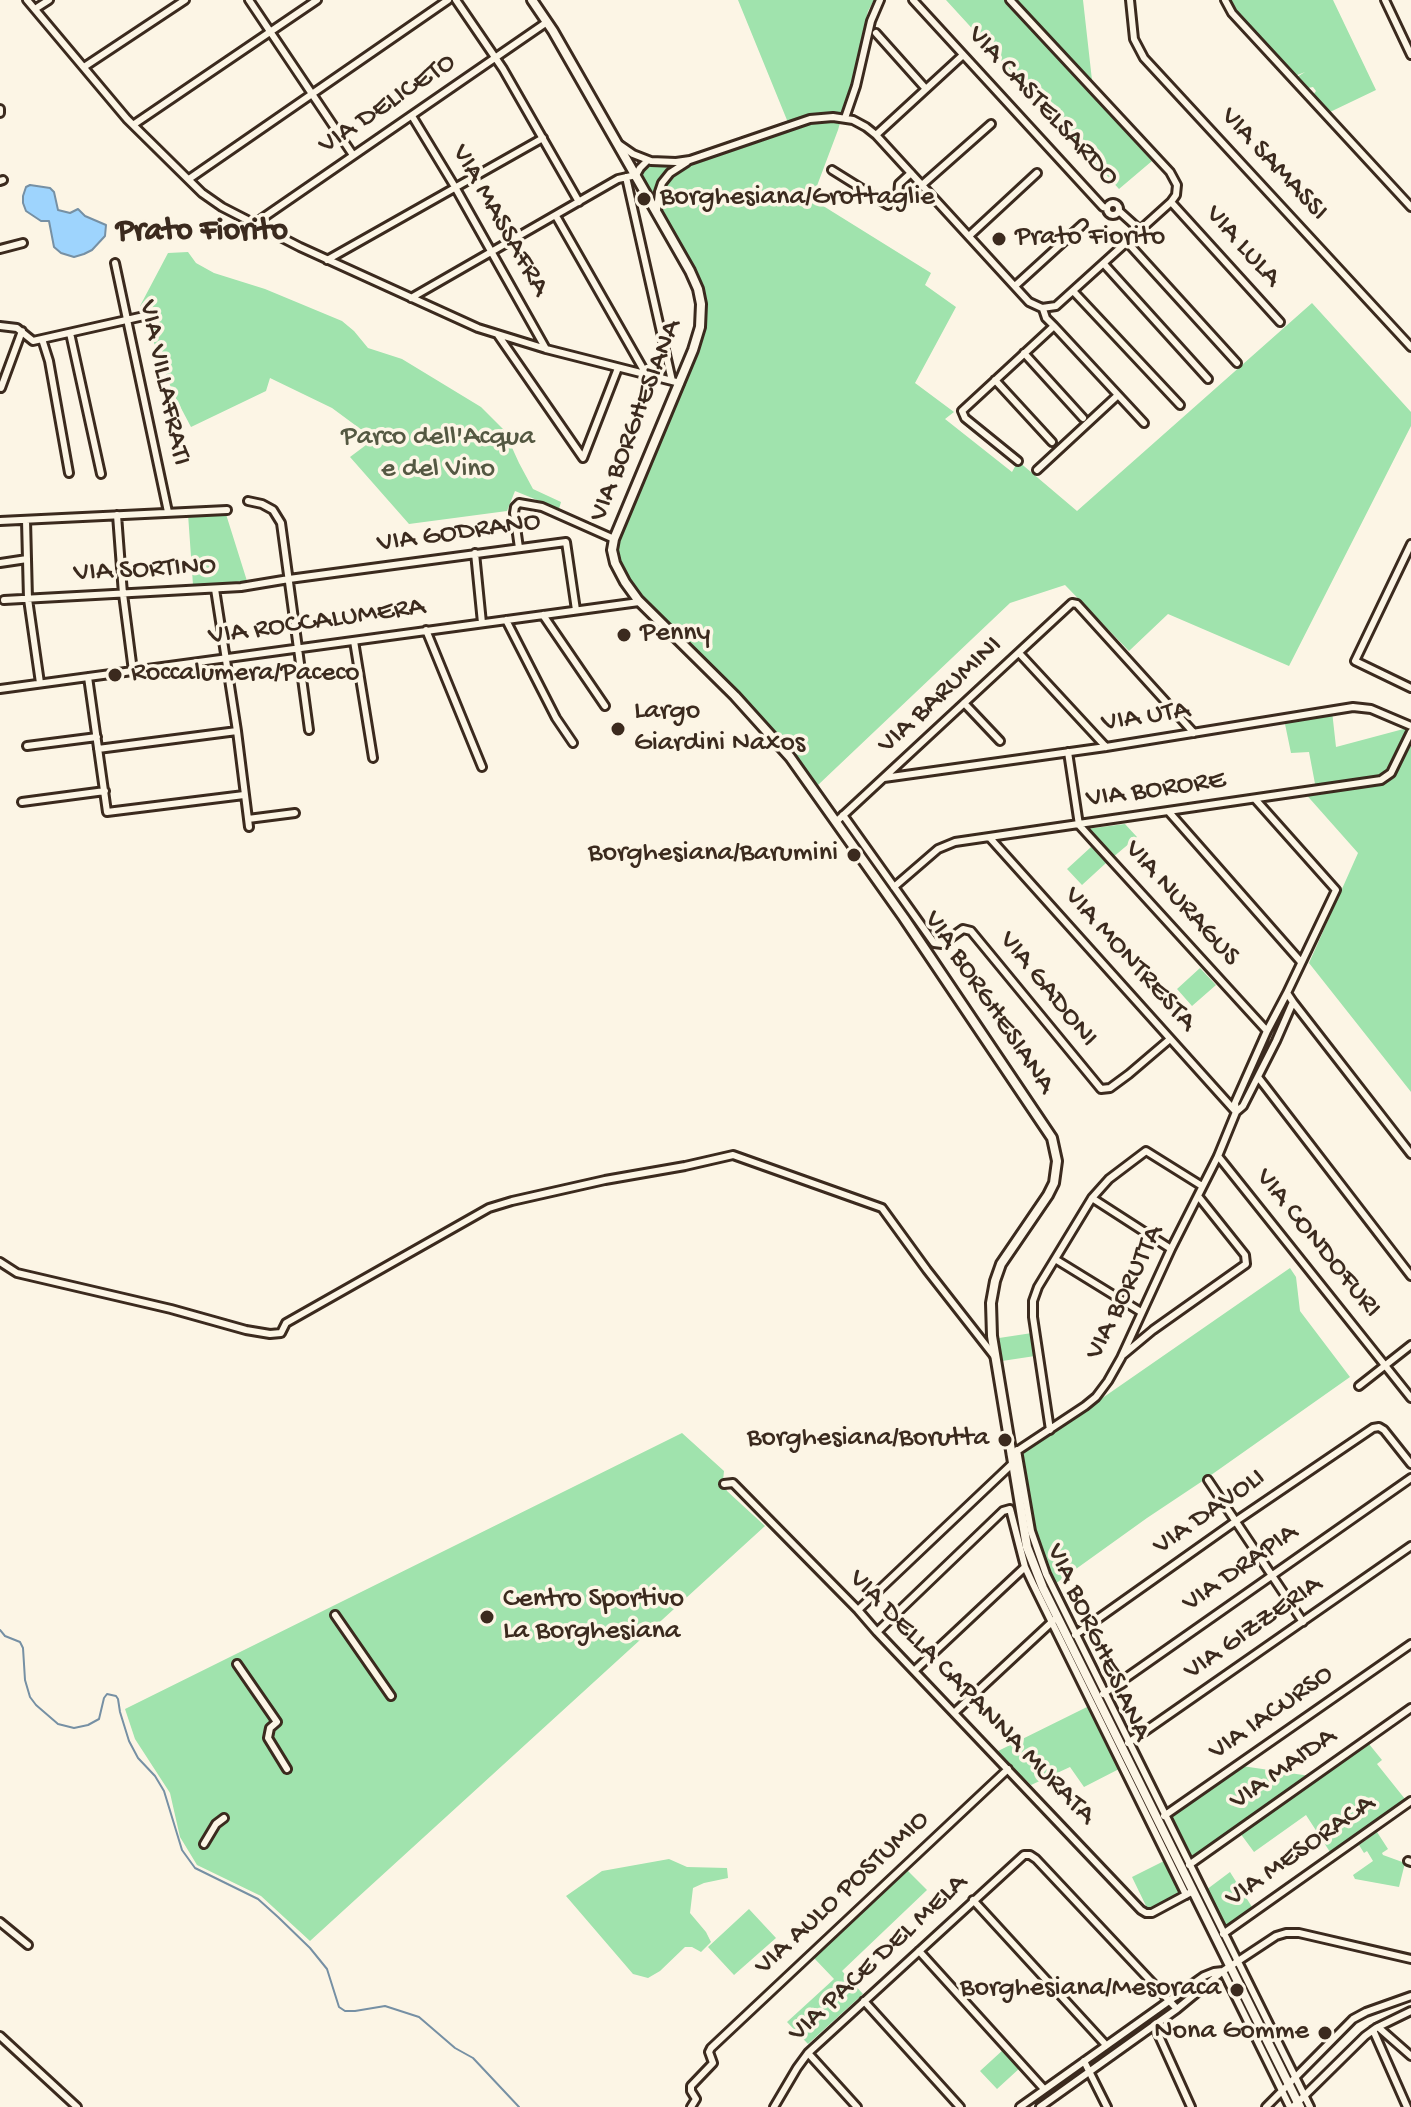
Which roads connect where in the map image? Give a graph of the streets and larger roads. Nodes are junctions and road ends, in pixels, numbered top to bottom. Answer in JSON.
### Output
{"nodes":[{"id":1,"x":27,"y":0,"type":"edge"},
{"id":2,"x":49,"y":0,"type":"edge"},
{"id":3,"x":185,"y":0,"type":"edge"},
{"id":4,"x":249,"y":0,"type":"edge"},
{"id":5,"x":317,"y":0,"type":"edge"},
{"id":6,"x":448,"y":0,"type":"edge"},
{"id":7,"x":456,"y":0,"type":"edge"},
{"id":8,"x":532,"y":0,"type":"edge"},
{"id":9,"x":880,"y":0,"type":"edge"},
{"id":10,"x":913,"y":0,"type":"edge"},
{"id":11,"x":1010,"y":0,"type":"edge"},
{"id":12,"x":1130,"y":0,"type":"edge"},
{"id":13,"x":1225,"y":0,"type":"edge"},
{"id":14,"x":1385,"y":0,"type":"edge"},
{"id":15,"x":35,"y":9,"type":"junction"},
{"id":16,"x":547,"y":22,"type":"junction"},
{"id":17,"x":270,"y":32,"type":"junction"},
{"id":18,"x":876,"y":33,"type":"dead end"},
{"id":19,"x":963,"y":55,"type":"junction"},
{"id":20,"x":1411,"y":55,"type":"edge"},
{"id":21,"x":496,"y":58,"type":"junction"},
{"id":22,"x":84,"y":67,"type":"junction"},
{"id":23,"x":926,"y":89,"type":"junction"},
{"id":24,"x":312,"y":93,"type":"junction"},
{"id":25,"x":412,"y":116,"type":"junction"},
{"id":26,"x":845,"y":118,"type":"junction"},
{"id":27,"x":991,"y":124,"type":"dead end"},
{"id":28,"x":133,"y":125,"type":"junction"},
{"id":29,"x":876,"y":135,"type":"junction"},
{"id":30,"x":543,"y":138,"type":"junction"},
{"id":31,"x":618,"y":143,"type":"junction"},
{"id":32,"x":353,"y":155,"type":"junction"},
{"id":33,"x":648,"y":160,"type":"junction"},
{"id":34,"x":690,"y":160,"type":"junction"},
{"id":35,"x":832,"y":170,"type":"dead end"},
{"id":36,"x":911,"y":173,"type":"junction"},
{"id":37,"x":1037,"y":173,"type":"dead end"},
{"id":38,"x":631,"y":176,"type":"junction"},
{"id":39,"x":189,"y":179,"type":"junction"},
{"id":40,"x":661,"y":185,"type":"junction"},
{"id":41,"x":922,"y":185,"type":"junction"},
{"id":42,"x":455,"y":187,"type":"junction"},
{"id":43,"x":643,"y":188,"type":"junction"},
{"id":44,"x":579,"y":202,"type":"junction"},
{"id":45,"x":1171,"y":202,"type":"junction"},
{"id":46,"x":1411,"y":207,"type":"edge"},
{"id":47,"x":657,"y":212,"type":"junction"},
{"id":48,"x":556,"y":216,"type":"junction"},
{"id":49,"x":254,"y":224,"type":"junction"},
{"id":50,"x":1083,"y":224,"type":"dead end"},
{"id":51,"x":1140,"y":230,"type":"junction"},
{"id":52,"x":969,"y":236,"type":"junction"},
{"id":53,"x":1127,"y":242,"type":"junction"},
{"id":54,"x":23,"y":243,"type":"dead end"},
{"id":55,"x":0,"y":249,"type":"edge"},
{"id":56,"x":492,"y":252,"type":"junction"},
{"id":57,"x":327,"y":260,"type":"junction"},
{"id":58,"x":115,"y":263,"type":"dead end"},
{"id":59,"x":1104,"y":264,"type":"junction"},
{"id":60,"x":1015,"y":286,"type":"junction"},
{"id":61,"x":1074,"y":292,"type":"junction"},
{"id":62,"x":411,"y":298,"type":"junction"},
{"id":63,"x":1043,"y":309,"type":"junction"},
{"id":64,"x":144,"y":316,"type":"dead end"},
{"id":65,"x":127,"y":320,"type":"junction"},
{"id":66,"x":1280,"y":322,"type":"dead end"},
{"id":67,"x":0,"y":326,"type":"edge"},
{"id":68,"x":1054,"y":326,"type":"junction"},
{"id":69,"x":22,"y":331,"type":"junction"},
{"id":70,"x":70,"y":333,"type":"junction"},
{"id":71,"x":498,"y":335,"type":"junction"},
{"id":72,"x":42,"y":339,"type":"junction"},
{"id":73,"x":1410,"y":345,"type":"edge"},
{"id":74,"x":546,"y":349,"type":"junction"},
{"id":75,"x":1024,"y":353,"type":"junction"},
{"id":76,"x":1237,"y":363,"type":"dead end"},
{"id":77,"x":618,"y":368,"type":"junction"},
{"id":78,"x":646,"y":374,"type":"junction"},
{"id":79,"x":1208,"y":379,"type":"dead end"},
{"id":80,"x":995,"y":380,"type":"junction"},
{"id":81,"x":676,"y":382,"type":"junction"},
{"id":82,"x":1,"y":388,"type":"edge"},
{"id":83,"x":1118,"y":395,"type":"junction"},
{"id":84,"x":1180,"y":405,"type":"dead end"},
{"id":85,"x":1083,"y":418,"type":"dead end"},
{"id":86,"x":1144,"y":423,"type":"dead end"},
{"id":87,"x":1052,"y":442,"type":"dead end"},
{"id":88,"x":1018,"y":461,"type":"dead end"},
{"id":89,"x":1037,"y":470,"type":"dead end"},
{"id":90,"x":69,"y":473,"type":"dead end"},
{"id":91,"x":101,"y":474,"type":"dead end"},
{"id":92,"x":248,"y":501,"type":"dead end"},
{"id":93,"x":227,"y":510,"type":"dead end"},
{"id":94,"x":168,"y":512,"type":"junction"},
{"id":95,"x":117,"y":515,"type":"junction"},
{"id":96,"x":26,"y":520,"type":"junction"},
{"id":97,"x":0,"y":521,"type":"edge"},
{"id":98,"x":614,"y":539,"type":"junction"},
{"id":99,"x":1411,"y":544,"type":"edge"},
{"id":100,"x":519,"y":548,"type":"junction"},
{"id":101,"x":475,"y":553,"type":"junction"},
{"id":102,"x":27,"y":559,"type":"junction"},
{"id":103,"x":0,"y":563,"type":"edge"},
{"id":104,"x":289,"y":579,"type":"junction"},
{"id":105,"x":215,"y":589,"type":"junction"},
{"id":106,"x":123,"y":594,"type":"junction"},
{"id":107,"x":28,"y":599,"type":"junction"},
{"id":108,"x":4,"y":600,"type":"dead end"},
{"id":109,"x":639,"y":602,"type":"junction"},
{"id":110,"x":576,"y":610,"type":"junction"},
{"id":111,"x":543,"y":615,"type":"junction"},
{"id":112,"x":506,"y":620,"type":"junction"},
{"id":113,"x":482,"y":623,"type":"junction"},
{"id":114,"x":426,"y":630,"type":"junction"},
{"id":115,"x":354,"y":641,"type":"junction"},
{"id":116,"x":299,"y":648,"type":"junction"},
{"id":117,"x":1019,"y":653,"type":"junction"},
{"id":118,"x":226,"y":658,"type":"junction"},
{"id":119,"x":133,"y":671,"type":"junction"},
{"id":120,"x":88,"y":677,"type":"junction"},
{"id":121,"x":40,"y":683,"type":"junction"},
{"id":122,"x":1411,"y":688,"type":"edge"},
{"id":123,"x":0,"y":689,"type":"edge"},
{"id":124,"x":964,"y":703,"type":"junction"},
{"id":125,"x":605,"y":706,"type":"dead end"},
{"id":126,"x":1411,"y":729,"type":"edge"},
{"id":127,"x":309,"y":730,"type":"dead end"},
{"id":128,"x":237,"y":731,"type":"junction"},
{"id":129,"x":1194,"y":733,"type":"junction"},
{"id":130,"x":97,"y":737,"type":"junction"},
{"id":131,"x":1000,"y":741,"type":"dead end"},
{"id":132,"x":573,"y":743,"type":"dead end"},
{"id":133,"x":27,"y":746,"type":"dead end"},
{"id":134,"x":1106,"y":747,"type":"junction"},
{"id":135,"x":98,"y":749,"type":"junction"},
{"id":136,"x":1068,"y":752,"type":"junction"},
{"id":137,"x":373,"y":758,"type":"dead end"},
{"id":138,"x":482,"y":767,"type":"dead end"},
{"id":139,"x":884,"y":778,"type":"junction"},
{"id":140,"x":105,"y":791,"type":"junction"},
{"id":141,"x":244,"y":795,"type":"junction"},
{"id":142,"x":1255,"y":799,"type":"junction"},
{"id":143,"x":22,"y":802,"type":"dead end"},
{"id":144,"x":1169,"y":812,"type":"junction"},
{"id":145,"x":295,"y":813,"type":"dead end"},
{"id":146,"x":840,"y":818,"type":"junction"},
{"id":147,"x":1079,"y":825,"type":"junction"},
{"id":148,"x":989,"y":838,"type":"junction"},
{"id":149,"x":894,"y":887,"type":"junction"},
{"id":150,"x":1301,"y":962,"type":"junction"},
{"id":151,"x":1287,"y":993,"type":"junction"},
{"id":152,"x":1293,"y":1002,"type":"junction"},
{"id":153,"x":1267,"y":1031,"type":"junction"},
{"id":154,"x":1170,"y":1039,"type":"junction"},
{"id":155,"x":1258,"y":1077,"type":"junction"},
{"id":156,"x":1236,"y":1112,"type":"junction"},
{"id":157,"x":1411,"y":1154,"type":"edge"},
{"id":158,"x":1218,"y":1156,"type":"junction"},
{"id":159,"x":1202,"y":1186,"type":"junction"},
{"id":160,"x":1198,"y":1196,"type":"junction"},
{"id":161,"x":1092,"y":1198,"type":"junction"},
{"id":162,"x":1171,"y":1249,"type":"junction"},
{"id":163,"x":1055,"y":1259,"type":"junction"},
{"id":164,"x":0,"y":1262,"type":"edge"},
{"id":165,"x":1411,"y":1276,"type":"edge"},
{"id":166,"x":1141,"y":1312,"type":"junction"},
{"id":167,"x":1411,"y":1345,"type":"edge"},
{"id":168,"x":1121,"y":1358,"type":"junction"},
{"id":169,"x":996,"y":1359,"type":"junction"},
{"id":170,"x":1386,"y":1365,"type":"junction"},
{"id":171,"x":1359,"y":1386,"type":"dead end"},
{"id":172,"x":1411,"y":1398,"type":"edge"},
{"id":173,"x":1050,"y":1430,"type":"junction"},
{"id":174,"x":1013,"y":1456,"type":"junction"},
{"id":175,"x":1411,"y":1464,"type":"edge"},
{"id":176,"x":1411,"y":1478,"type":"edge"},
{"id":177,"x":1208,"y":1480,"type":"dead end"},
{"id":178,"x":724,"y":1484,"type":"dead end"},
{"id":179,"x":1236,"y":1521,"type":"junction"},
{"id":180,"x":1411,"y":1546,"type":"edge"},
{"id":181,"x":1025,"y":1567,"type":"junction"},
{"id":182,"x":1272,"y":1574,"type":"junction"},
{"id":183,"x":1042,"y":1576,"type":"junction"},
{"id":184,"x":858,"y":1610,"type":"junction"},
{"id":185,"x":335,"y":1615,"type":"dead end"},
{"id":186,"x":1054,"y":1620,"type":"junction"},
{"id":187,"x":1303,"y":1622,"type":"junction"},
{"id":188,"x":877,"y":1632,"type":"junction"},
{"id":189,"x":1072,"y":1637,"type":"junction"},
{"id":190,"x":1411,"y":1644,"type":"edge"},
{"id":191,"x":237,"y":1664,"type":"dead end"},
{"id":192,"x":914,"y":1671,"type":"junction"},
{"id":193,"x":1101,"y":1695,"type":"junction"},
{"id":194,"x":391,"y":1696,"type":"dead end"},
{"id":195,"x":1411,"y":1708,"type":"edge"},
{"id":196,"x":954,"y":1713,"type":"junction"},
{"id":197,"x":1125,"y":1745,"type":"junction"},
{"id":198,"x":287,"y":1769,"type":"dead end"},
{"id":199,"x":1008,"y":1769,"type":"junction"},
{"id":200,"x":1411,"y":1801,"type":"edge"},
{"id":201,"x":224,"y":1818,"type":"dead end"},
{"id":202,"x":1161,"y":1818,"type":"junction"},
{"id":203,"x":204,"y":1844,"type":"dead end"},
{"id":204,"x":1186,"y":1867,"type":"junction"},
{"id":205,"x":1190,"y":1893,"type":"junction"},
{"id":206,"x":973,"y":1900,"type":"junction"},
{"id":207,"x":0,"y":1922,"type":"edge"},
{"id":208,"x":1220,"y":1936,"type":"junction"},
{"id":209,"x":28,"y":1945,"type":"dead end"},
{"id":210,"x":919,"y":1951,"type":"junction"},
{"id":211,"x":1411,"y":1959,"type":"edge"},
{"id":212,"x":1231,"y":1967,"type":"junction"},
{"id":213,"x":1408,"y":1997,"type":"edge"},
{"id":214,"x":1170,"y":2000,"type":"junction"},
{"id":215,"x":864,"y":2001,"type":"junction"},
{"id":216,"x":1411,"y":2004,"type":"edge"},
{"id":217,"x":1177,"y":2009,"type":"junction"},
{"id":218,"x":1411,"y":2011,"type":"edge"},
{"id":219,"x":1154,"y":2025,"type":"junction"},
{"id":220,"x":1376,"y":2028,"type":"junction"},
{"id":221,"x":0,"y":2036,"type":"edge"},
{"id":222,"x":1106,"y":2045,"type":"junction"},
{"id":223,"x":808,"y":2053,"type":"junction"},
{"id":224,"x":1411,"y":2056,"type":"edge"},
{"id":225,"x":1084,"y":2061,"type":"junction"},
{"id":226,"x":1090,"y":2072,"type":"junction"},
{"id":227,"x":1288,"y":2084,"type":"junction"},
{"id":228,"x":1044,"y":2089,"type":"junction"},
{"id":229,"x":1297,"y":2104,"type":"edge"},
{"id":230,"x":73,"y":2106,"type":"edge"},
{"id":231,"x":1022,"y":2106,"type":"edge"},
{"id":232,"x":691,"y":2107,"type":"edge"},
{"id":233,"x":774,"y":2107,"type":"edge"},
{"id":234,"x":857,"y":2107,"type":"edge"},
{"id":235,"x":960,"y":2107,"type":"edge"},
{"id":236,"x":1040,"y":2107,"type":"edge"},
{"id":237,"x":1107,"y":2107,"type":"edge"},
{"id":238,"x":1191,"y":2107,"type":"edge"},
{"id":239,"x":1266,"y":2107,"type":"edge"},
{"id":240,"x":1310,"y":2107,"type":"edge"},
{"id":241,"x":1407,"y":2107,"type":"edge"}],
"edges":[{"from":1,"to":15,"type":"street"},
{"from":2,"to":15,"type":"street"},
{"from":3,"to":22,"type":"street"},
{"from":4,"to":17,"type":"street"},
{"from":5,"to":17,"type":"street"},
{"from":6,"to":24,"type":"street"},
{"from":7,"to":21,"type":"street"},
{"from":8,"to":16,"type":"street","name":"VIA BORGHESIANA"},
{"from":9,"to":26,"type":"street"},
{"from":10,"to":19,"type":"street","name":"VIA CASTELSARDO"},
{"from":11,"to":45,"type":"street"},
{"from":12,"to":73,"type":"street","name":"VIA SAMASSI"},
{"from":13,"to":46,"type":"street"},
{"from":14,"to":20,"type":"street"},
{"from":15,"to":22,"type":"street"},
{"from":16,"to":21,"type":"street","name":"VIA DELICETO"},
{"from":16,"to":31,"type":"street","name":"VIA BORGHESIANA"},
{"from":17,"to":24,"type":"street"},
{"from":17,"to":28,"type":"street"},
{"from":18,"to":23,"type":"street"},
{"from":19,"to":23,"type":"street"},
{"from":19,"to":51,"type":"street","name":"VIA CASTELSARDO"},
{"from":21,"to":25,"type":"street","name":"VIA DELICETO"},
{"from":21,"to":30,"type":"street"},
{"from":22,"to":28,"type":"street"},
{"from":23,"to":29,"type":"street"},
{"from":24,"to":32,"type":"street"},
{"from":24,"to":39,"type":"street"},
{"from":25,"to":32,"type":"street","name":"VIA DELICETO"},
{"from":25,"to":42,"type":"street","name":"VIA MASSAFRA"},
{"from":26,"to":29,"type":"street"},
{"from":26,"to":34,"type":"street"},
{"from":27,"to":41,"type":"street"},
{"from":28,"to":39,"type":"street"},
{"from":29,"to":36,"type":"street"},
{"from":30,"to":42,"type":"street"},
{"from":30,"to":44,"type":"street"},
{"from":31,"to":33,"type":"street"},
{"from":31,"to":38,"type":"street","name":"VIA BORGHESIANA"},
{"from":32,"to":49,"type":"street","name":"VIA DELICETO"},
{"from":33,"to":34,"type":"street"},
{"from":33,"to":38,"type":"street"},
{"from":34,"to":40,"type":"street"},
{"from":35,"to":36,"type":"street"},
{"from":36,"to":41,"type":"street"},
{"from":37,"to":52,"type":"street"},
{"from":38,"to":43,"type":"street","name":"VIA BORGHESIANA"},
{"from":38,"to":44,"type":"street"},
{"from":38,"to":81,"type":"street"},
{"from":39,"to":49,"type":"street"},
{"from":40,"to":43,"type":"street"},
{"from":40,"to":47,"type":"street"},
{"from":41,"to":52,"type":"street"},
{"from":42,"to":56,"type":"street","name":"VIA MASSAFRA"},
{"from":42,"to":57,"type":"street"},
{"from":43,"to":47,"type":"street","name":"VIA BORGHESIANA"},
{"from":44,"to":48,"type":"street"},
{"from":45,"to":51,"type":"street"},
{"from":45,"to":66,"type":"street","name":"VIA LULA"},
{"from":47,"to":81,"type":"street","name":"VIA BORGHESIANA"},
{"from":48,"to":56,"type":"street"},
{"from":48,"to":78,"type":"street"},
{"from":49,"to":57,"type":"street"},
{"from":50,"to":60,"type":"street"},
{"from":51,"to":53,"type":"street"},
{"from":52,"to":60,"type":"street"},
{"from":53,"to":59,"type":"street"},
{"from":53,"to":76,"type":"street"},
{"from":54,"to":55,"type":"street"},
{"from":56,"to":62,"type":"street"},
{"from":56,"to":74,"type":"street","name":"VIA MASSAFRA"},
{"from":57,"to":62,"type":"street"},
{"from":58,"to":65,"type":"street","name":"VIA VILLAFRATI"},
{"from":59,"to":61,"type":"street"},
{"from":59,"to":79,"type":"street"},
{"from":60,"to":63,"type":"street"},
{"from":61,"to":63,"type":"street"},
{"from":61,"to":84,"type":"street"},
{"from":62,"to":71,"type":"street"},
{"from":63,"to":68,"type":"street"},
{"from":64,"to":65,"type":"street"},
{"from":65,"to":70,"type":"street"},
{"from":65,"to":94,"type":"street","name":"VIA VILLAFRATI"},
{"from":67,"to":69,"type":"street"},
{"from":68,"to":75,"type":"street"},
{"from":68,"to":83,"type":"street"},
{"from":69,"to":72,"type":"street"},
{"from":69,"to":82,"type":"street"},
{"from":70,"to":72,"type":"street"},
{"from":70,"to":91,"type":"street"},
{"from":71,"to":74,"type":"street"},
{"from":71,"to":77,"type":"street"},
{"from":72,"to":90,"type":"street"},
{"from":74,"to":77,"type":"street"},
{"from":75,"to":80,"type":"street"},
{"from":75,"to":85,"type":"street"},
{"from":77,"to":78,"type":"street"},
{"from":78,"to":81,"type":"street"},
{"from":80,"to":87,"type":"street"},
{"from":80,"to":88,"type":"street"},
{"from":81,"to":98,"type":"street","name":"VIA BORGHESIANA"},
{"from":83,"to":86,"type":"street"},
{"from":83,"to":89,"type":"street"},
{"from":92,"to":104,"type":"street"},
{"from":93,"to":94,"type":"street"},
{"from":94,"to":95,"type":"street"},
{"from":95,"to":96,"type":"street"},
{"from":95,"to":106,"type":"street"},
{"from":96,"to":97,"type":"street"},
{"from":96,"to":102,"type":"street"},
{"from":98,"to":100,"type":"street"},
{"from":98,"to":109,"type":"street","name":"VIA BORGHESIANA"},
{"from":99,"to":122,"type":"street"},
{"from":100,"to":101,"type":"street","name":"VIA GODRANO"},
{"from":100,"to":110,"type":"street","name":"VIA GODRANO"},
{"from":101,"to":104,"type":"street","name":"VIA GODRANO"},
{"from":101,"to":113,"type":"street"},
{"from":102,"to":103,"type":"street"},
{"from":102,"to":107,"type":"street"},
{"from":104,"to":105,"type":"street","name":"VIA SORTINO"},
{"from":104,"to":116,"type":"street"},
{"from":105,"to":106,"type":"street","name":"VIA SORTINO"},
{"from":105,"to":118,"type":"street"},
{"from":106,"to":107,"type":"street","name":"VIA SORTINO"},
{"from":106,"to":119,"type":"street"},
{"from":107,"to":108,"type":"street","name":"VIA SORTINO"},
{"from":107,"to":121,"type":"street"},
{"from":109,"to":110,"type":"street","name":"VIA ROCCALUMERA"},
{"from":109,"to":146,"type":"street","name":"VIA BORGHESIANA"},
{"from":110,"to":111,"type":"street","name":"VIA ROCCALUMERA"},
{"from":111,"to":112,"type":"street","name":"VIA ROCCALUMERA"},
{"from":111,"to":125,"type":"street"},
{"from":112,"to":113,"type":"street","name":"VIA ROCCALUMERA"},
{"from":112,"to":132,"type":"street"},
{"from":113,"to":114,"type":"street","name":"VIA ROCCALUMERA"},
{"from":114,"to":115,"type":"street","name":"VIA ROCCALUMERA"},
{"from":114,"to":138,"type":"street"},
{"from":115,"to":116,"type":"street","name":"VIA ROCCALUMERA"},
{"from":115,"to":137,"type":"street"},
{"from":116,"to":118,"type":"street","name":"VIA ROCCALUMERA"},
{"from":116,"to":127,"type":"street"},
{"from":117,"to":124,"type":"street","name":"VIA BARUMINI"},
{"from":117,"to":129,"type":"street","name":"VIA BARUMINI"},
{"from":117,"to":134,"type":"street"},
{"from":118,"to":119,"type":"street","name":"VIA ROCCALUMERA"},
{"from":118,"to":128,"type":"street"},
{"from":119,"to":120,"type":"street","name":"VIA ROCCALUMERA"},
{"from":120,"to":121,"type":"street","name":"VIA ROCCALUMERA"},
{"from":120,"to":130,"type":"street"},
{"from":121,"to":123,"type":"street","name":"VIA ROCCALUMERA"},
{"from":124,"to":131,"type":"street"},
{"from":124,"to":139,"type":"street","name":"VIA BARUMINI"},
{"from":126,"to":129,"type":"street","name":"VIA UTA"},
{"from":126,"to":142,"type":"street","name":"VIA BORORE"},
{"from":128,"to":135,"type":"street"},
{"from":128,"to":141,"type":"street"},
{"from":129,"to":134,"type":"street","name":"VIA UTA"},
{"from":130,"to":133,"type":"street"},
{"from":130,"to":135,"type":"street"},
{"from":134,"to":136,"type":"street","name":"VIA UTA"},
{"from":135,"to":140,"type":"street"},
{"from":136,"to":139,"type":"street","name":"VIA UTA"},
{"from":136,"to":147,"type":"street"},
{"from":139,"to":146,"type":"street","name":"VIA BARUMINI"},
{"from":140,"to":141,"type":"street"},
{"from":140,"to":143,"type":"street"},
{"from":141,"to":145,"type":"street"},
{"from":142,"to":144,"type":"street","name":"VIA BORORE"},
{"from":142,"to":150,"type":"street","name":"VIA BORUTTA"},
{"from":144,"to":147,"type":"street","name":"VIA BORORE"},
{"from":144,"to":150,"type":"street"},
{"from":146,"to":149,"type":"street","name":"VIA GADONI"},
{"from":146,"to":169,"type":"street","name":"VIA BORGHESIANA"},
{"from":147,"to":148,"type":"street","name":"VIA BORORE"},
{"from":147,"to":153,"type":"street","name":"VIA NURAGUS"},
{"from":148,"to":149,"type":"street","name":"VIA BORORE"},
{"from":148,"to":154,"type":"street","name":"VIA MONTRESTA"},
{"from":149,"to":154,"type":"street","name":"VIA GADONI"},
{"from":150,"to":151,"type":"street","name":"VIA BORUTTA"},
{"from":151,"to":152,"type":"street"},
{"from":151,"to":153,"type":"street","name":"VIA BORUTTA"},
{"from":152,"to":155,"type":"street","name":"VIA BORUTTA"},
{"from":152,"to":157,"type":"street"},
{"from":153,"to":156,"type":"street","name":"VIA BORUTTA"},
{"from":154,"to":156,"type":"street","name":"VIA MONTRESTA"},
{"from":155,"to":156,"type":"street","name":"VIA BORUTTA"},
{"from":155,"to":165,"type":"street"},
{"from":156,"to":158,"type":"street","name":"VIA BORUTTA"},
{"from":158,"to":159,"type":"street","name":"VIA BORUTTA"},
{"from":158,"to":170,"type":"street","name":"VIA CONDOFURI"},
{"from":159,"to":160,"type":"street","name":"VIA BORUTTA"},
{"from":159,"to":161,"type":"street"},
{"from":160,"to":162,"type":"street","name":"VIA BORUTTA"},
{"from":160,"to":168,"type":"street"},
{"from":161,"to":162,"type":"street"},
{"from":161,"to":163,"type":"street"},
{"from":162,"to":166,"type":"street","name":"VIA BORUTTA"},
{"from":163,"to":166,"type":"street"},
{"from":163,"to":173,"type":"street"},
{"from":164,"to":169,"type":"street"},
{"from":166,"to":168,"type":"street","name":"VIA BORUTTA"},
{"from":167,"to":170,"type":"street"},
{"from":168,"to":173,"type":"street","name":"VIA BORUTTA"},
{"from":169,"to":174,"type":"street","name":"VIA BORGHESIANA"},
{"from":170,"to":171,"type":"street"},
{"from":170,"to":172,"type":"street","name":"VIA CONDOFURI"},
{"from":173,"to":174,"type":"street","name":"VIA BORUTTA"},
{"from":174,"to":183,"type":"street","name":"VIA BORGHESIANA"},
{"from":174,"to":183,"type":"street","name":"VIA BORGHESIANA"},
{"from":174,"to":184,"type":"street","name":"VIA BORUTTA"},
{"from":175,"to":179,"type":"street","name":"VIA DAVOLI"},
{"from":176,"to":182,"type":"street","name":"VIA DRAPIA"},
{"from":177,"to":179,"type":"street"},
{"from":178,"to":184,"type":"street","name":"VIA DELLA CAPANNA MURATA"},
{"from":179,"to":182,"type":"street"},
{"from":179,"to":189,"type":"street","name":"VIA DAVOLI"},
{"from":180,"to":187,"type":"street","name":"VIA GIZZERIA"},
{"from":181,"to":186,"type":"street","name":"VIA BORGHESIANA"},
{"from":181,"to":188,"type":"street","name":"VIA BORGHESIANA"},
{"from":181,"to":192,"type":"street"},
{"from":182,"to":187,"type":"street"},
{"from":182,"to":193,"type":"street","name":"VIA DRAPIA"},
{"from":183,"to":186,"type":"street","name":"VIA BORGHESIANA"},
{"from":183,"to":189,"type":"street","name":"VIA BORGHESIANA"},
{"from":184,"to":188,"type":"street","name":"VIA DELLA CAPANNA MURATA"},
{"from":185,"to":194,"type":"street"},
{"from":186,"to":189,"type":"street","name":"VIA BORGHESIANA"},
{"from":186,"to":196,"type":"street"},
{"from":186,"to":205,"type":"street","name":"VIA BORGHESIANA"},
{"from":187,"to":197,"type":"street","name":"VIA GIZZERIA"},
{"from":188,"to":192,"type":"street","name":"VIA DELLA CAPANNA MURATA"},
{"from":189,"to":193,"type":"street","name":"VIA BORGHESIANA"},
{"from":190,"to":202,"type":"street","name":"VIA IACURSO"},
{"from":191,"to":198,"type":"street"},
{"from":192,"to":196,"type":"street","name":"VIA DELLA CAPANNA MURATA"},
{"from":193,"to":197,"type":"street","name":"VIA BORGHESIANA"},
{"from":195,"to":204,"type":"street","name":"VIA MAIDA"},
{"from":196,"to":199,"type":"street","name":"VIA DELLA CAPANNA MURATA"},
{"from":197,"to":202,"type":"street","name":"VIA BORGHESIANA"},
{"from":199,"to":205,"type":"street","name":"VIA DELLA CAPANNA MURATA"},
{"from":199,"to":232,"type":"street","name":"VIA AULO POSTUMIO"},
{"from":200,"to":208,"type":"street","name":"VIA MESORACA"},
{"from":201,"to":203,"type":"street"},
{"from":202,"to":204,"type":"street","name":"VIA BORGHESIANA"},
{"from":204,"to":205,"type":"street","name":"VIA BORGHESIANA"},
{"from":204,"to":208,"type":"street","name":"VIA BORGHESIANA"},
{"from":205,"to":208,"type":"street","name":"VIA BORGHESIANA"},
{"from":206,"to":210,"type":"street","name":"VIA PACE DEL MELA"},
{"from":206,"to":214,"type":"street","name":"VIA PACE DEL MELA"},
{"from":206,"to":222,"type":"street"},
{"from":207,"to":209,"type":"street"},
{"from":208,"to":212,"type":"street","name":"VIA BORGHESIANA"},
{"from":210,"to":215,"type":"street","name":"VIA PACE DEL MELA"},
{"from":210,"to":228,"type":"street"},
{"from":211,"to":212,"type":"street"},
{"from":212,"to":214,"type":"street"},
{"from":212,"to":217,"type":"street"},
{"from":212,"to":227,"type":"street","name":"VIA BORGHESIANA"},
{"from":213,"to":216,"type":"street"},
{"from":213,"to":227,"type":"street"},
{"from":214,"to":217,"type":"street"},
{"from":214,"to":222,"type":"street"},
{"from":215,"to":223,"type":"street","name":"VIA PACE DEL MELA"},
{"from":215,"to":235,"type":"street"},
{"from":217,"to":219,"type":"street"},
{"from":218,"to":220,"type":"street"},
{"from":219,"to":226,"type":"street"},
{"from":219,"to":238,"type":"street"},
{"from":220,"to":224,"type":"street"},
{"from":220,"to":229,"type":"street"},
{"from":220,"to":241,"type":"street"},
{"from":221,"to":230,"type":"street"},
{"from":222,"to":225,"type":"street"},
{"from":223,"to":233,"type":"street","name":"VIA PACE DEL MELA"},
{"from":223,"to":234,"type":"street"},
{"from":225,"to":226,"type":"street"},
{"from":225,"to":228,"type":"street"},
{"from":226,"to":236,"type":"street"},
{"from":226,"to":237,"type":"street"},
{"from":227,"to":229,"type":"street","name":"VIA BORGHESIANA"},
{"from":227,"to":239,"type":"street"},
{"from":228,"to":231,"type":"street"},
{"from":229,"to":240,"type":"street","name":"VIA BORGHESIANA"}]}
